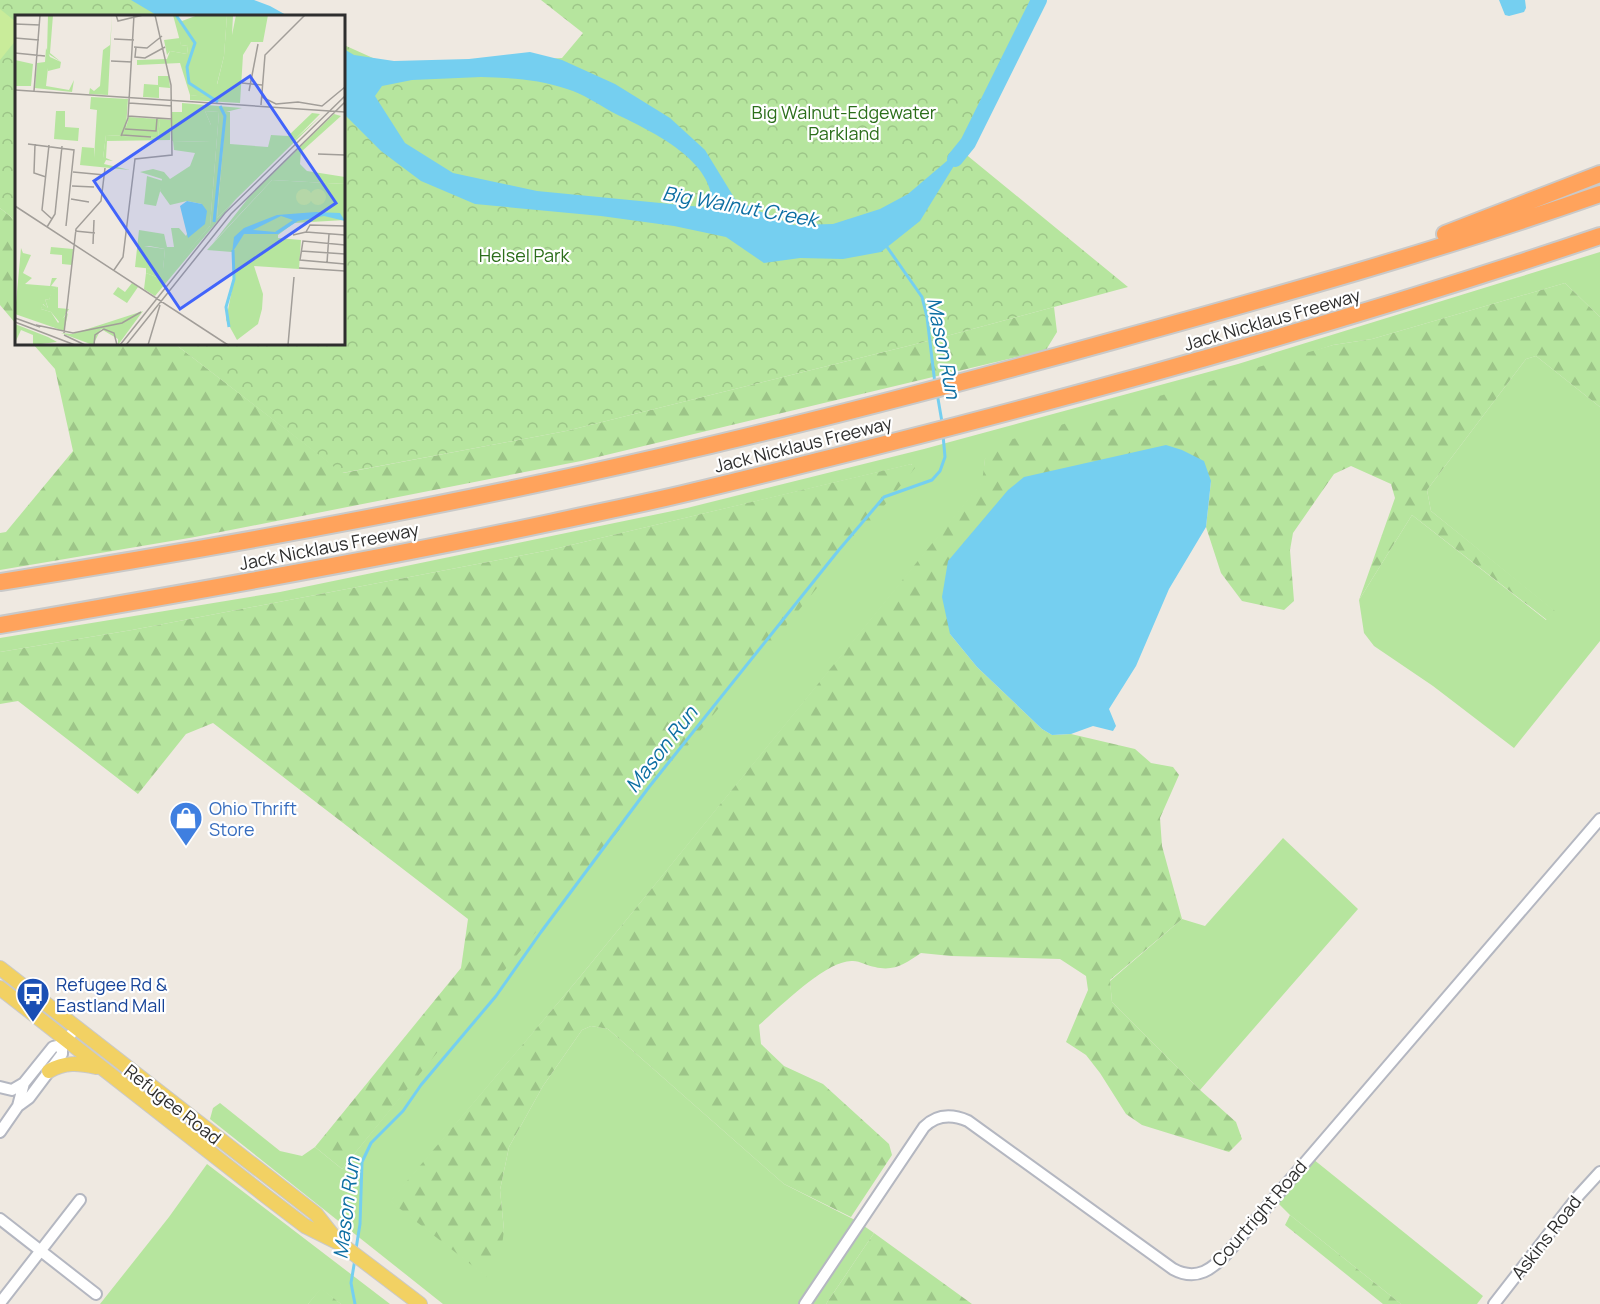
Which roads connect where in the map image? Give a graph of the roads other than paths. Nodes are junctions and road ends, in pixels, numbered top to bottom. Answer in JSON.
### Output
{"nodes":[{"id":1,"x":1600,"y":174,"type":"edge"},
{"id":2,"x":1600,"y":194,"type":"edge"},
{"id":3,"x":1600,"y":236,"type":"edge"},
{"id":4,"x":1330,"y":280,"type":"junction"},
{"id":5,"x":0,"y":582,"type":"edge"},
{"id":6,"x":0,"y":625,"type":"edge"},
{"id":7,"x":1600,"y":819,"type":"edge"},
{"id":8,"x":0,"y":968,"type":"edge"},
{"id":9,"x":0,"y":988,"type":"edge"},
{"id":10,"x":76,"y":1028,"type":"junction"},
{"id":11,"x":64,"y":1042,"type":"junction"},
{"id":12,"x":101,"y":1068,"type":"junction"},
{"id":13,"x":49,"y":1071,"type":"junction"},
{"id":14,"x":24,"y":1083,"type":"junction"},
{"id":15,"x":0,"y":1088,"type":"edge"},
{"id":16,"x":18,"y":1106,"type":"junction"},
{"id":17,"x":0,"y":1132,"type":"edge"},
{"id":18,"x":1600,"y":1172,"type":"edge"},
{"id":19,"x":80,"y":1200,"type":"dead end"},
{"id":20,"x":0,"y":1219,"type":"edge"},
{"id":21,"x":344,"y":1247,"type":"junction"},
{"id":22,"x":41,"y":1251,"type":"junction"},
{"id":23,"x":96,"y":1294,"type":"dead end"},
{"id":24,"x":0,"y":1303,"type":"edge"},
{"id":25,"x":1495,"y":1303,"type":"edge"},
{"id":26,"x":420,"y":1304,"type":"edge"},
{"id":27,"x":805,"y":1304,"type":"edge"}],
"edges":[{"from":1,"to":4,"type":"highway"},
{"from":2,"to":4,"type":"highway","name":"Jack Nicklaus Freeway"},
{"from":3,"to":6,"type":"highway","name":"Jack Nicklaus Freeway"},
{"from":4,"to":5,"type":"highway","name":"Jack Nicklaus Freeway"},
{"from":7,"to":27,"type":"street","name":"Courtright Road"},
{"from":8,"to":10,"type":"main road","name":"Refugee Road"},
{"from":9,"to":11,"type":"main road","name":"Refugee Road"},
{"from":10,"to":11,"type":"street"},
{"from":10,"to":21,"type":"main road","name":"Refugee Road"},
{"from":11,"to":12,"type":"main road","name":"Refugee Road"},
{"from":11,"to":13,"type":"street"},
{"from":11,"to":14,"type":"street"},
{"from":12,"to":13,"type":"main road"},
{"from":12,"to":21,"type":"main road","name":"Refugee Road"},
{"from":13,"to":16,"type":"street"},
{"from":14,"to":15,"type":"street"},
{"from":14,"to":16,"type":"street"},
{"from":15,"to":16,"type":"street"},
{"from":16,"to":17,"type":"street"},
{"from":18,"to":25,"type":"street","name":"Askins Road"},
{"from":19,"to":22,"type":"street"},
{"from":20,"to":22,"type":"street"},
{"from":21,"to":26,"type":"main road","name":"Refugee Road"},
{"from":22,"to":23,"type":"street"},
{"from":22,"to":24,"type":"street"}]}
